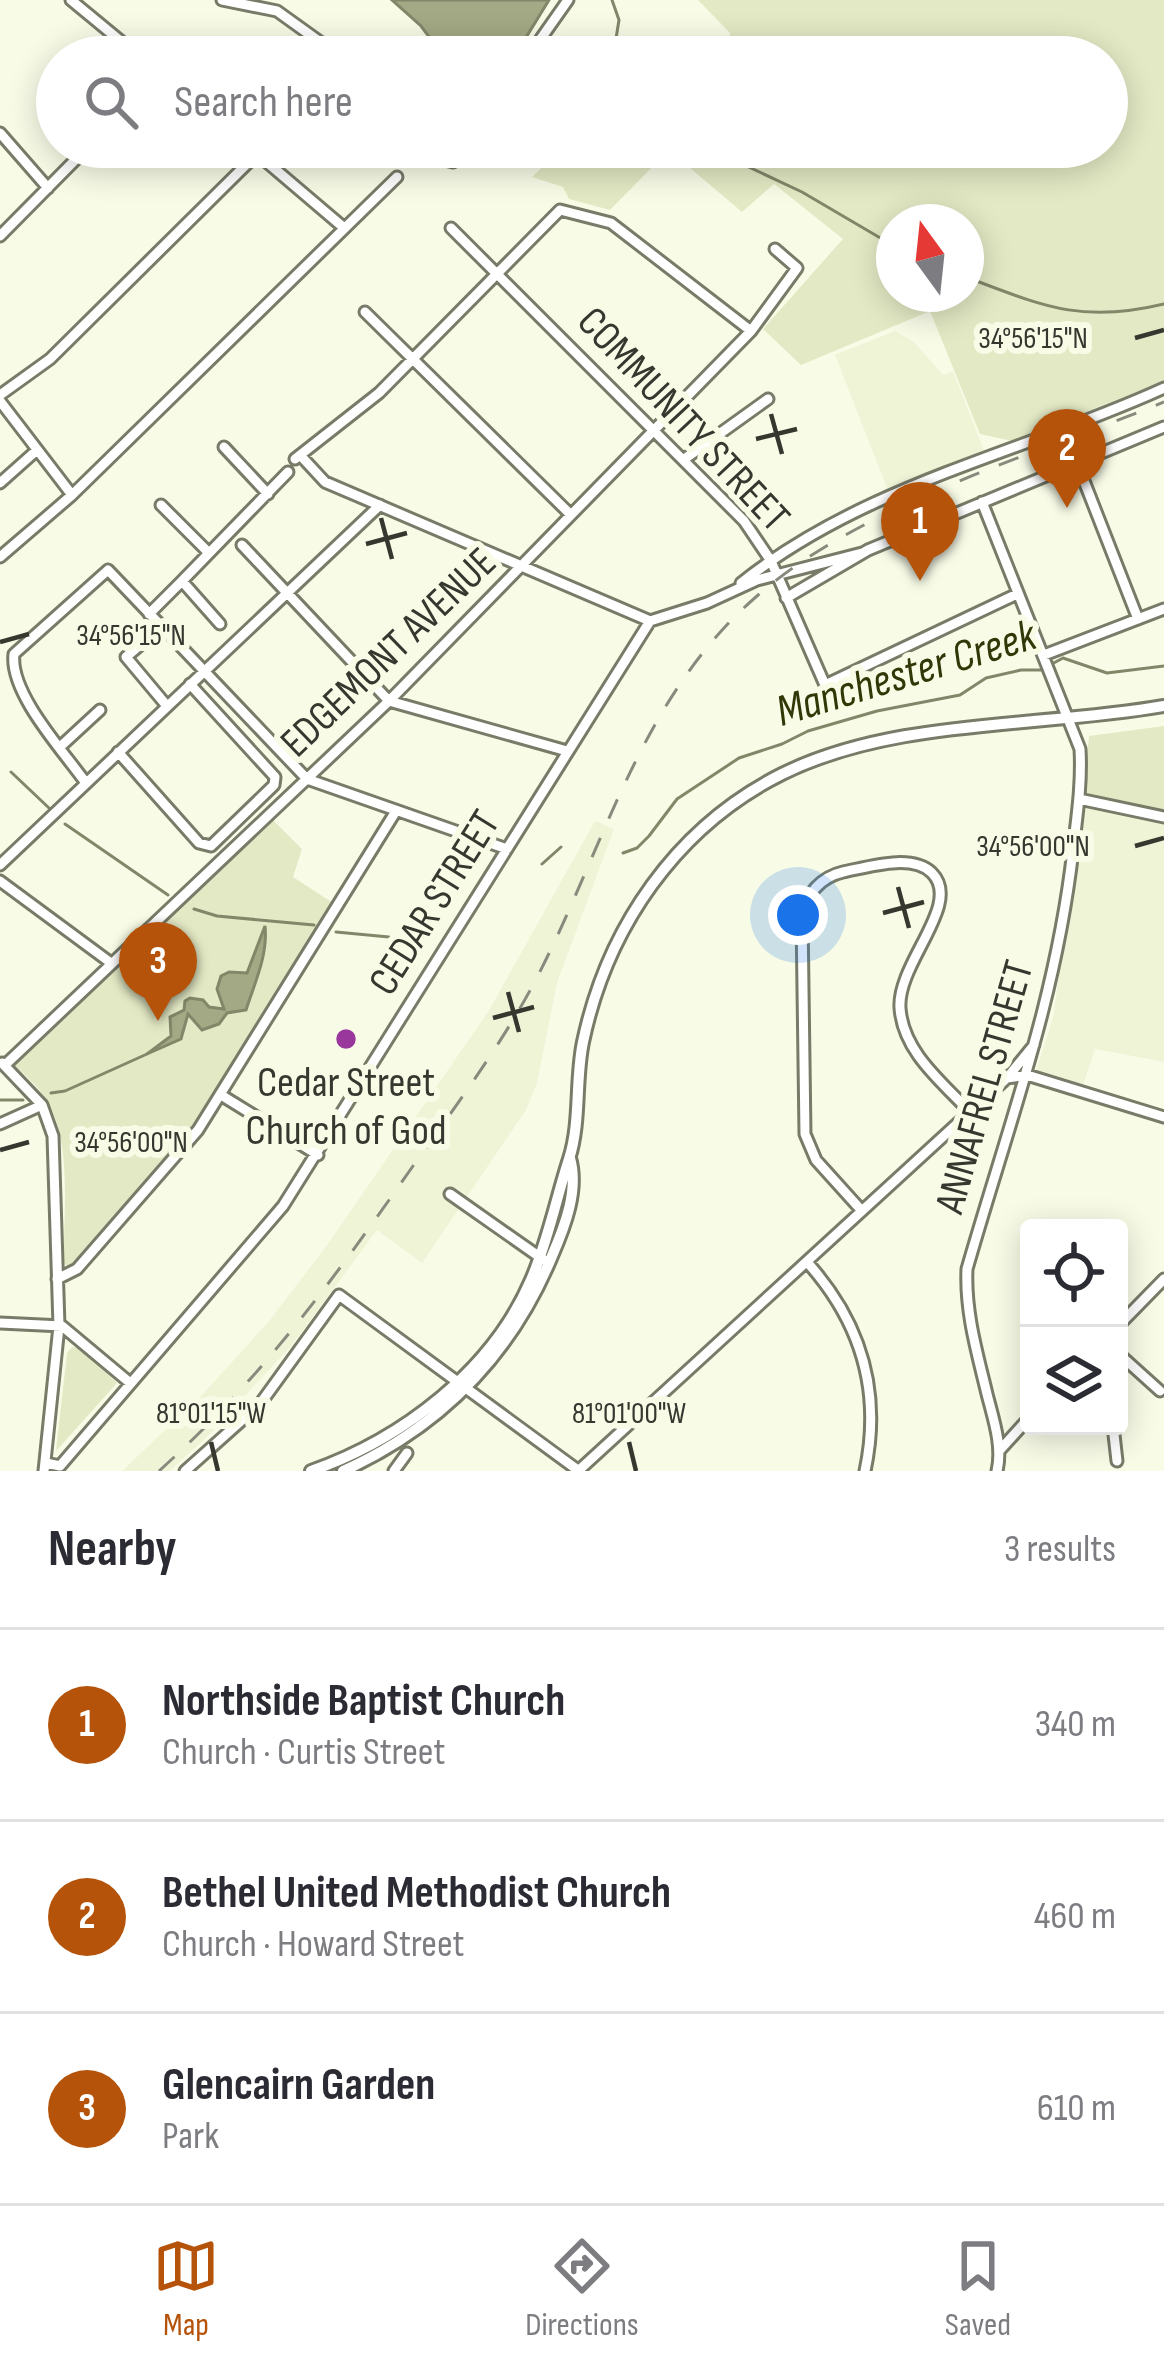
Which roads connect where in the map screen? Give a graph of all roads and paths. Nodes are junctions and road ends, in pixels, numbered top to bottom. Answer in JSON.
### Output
{"nodes":[{"id":1,"x":71,"y":0,"type":"edge"},
{"id":2,"x":223,"y":0,"type":"edge"},
{"id":3,"x":568,"y":0,"type":"edge"},
{"id":4,"x":115,"y":36,"type":"edge"},
{"id":5,"x":312,"y":36,"type":"edge"},
{"id":6,"x":543,"y":36,"type":"edge"},
{"id":7,"x":0,"y":133,"type":"edge"},
{"id":8,"x":68,"y":168,"type":"edge"},
{"id":9,"x":235,"y":168,"type":"edge"},
{"id":10,"x":274,"y":168,"type":"edge"},
{"id":11,"x":397,"y":177,"type":"dead end"},
{"id":12,"x":48,"y":188,"type":"junction"},
{"id":13,"x":343,"y":227,"type":"junction"},
{"id":14,"x":451,"y":229,"type":"dead end"},
{"id":15,"x":0,"y":236,"type":"edge"},
{"id":16,"x":775,"y":249,"type":"dead end"},
{"id":17,"x":496,"y":273,"type":"junction"},
{"id":18,"x":365,"y":312,"type":"dead end"},
{"id":19,"x":751,"y":331,"type":"junction"},
{"id":20,"x":412,"y":358,"type":"junction"},
{"id":21,"x":1164,"y":388,"type":"edge"},
{"id":22,"x":0,"y":398,"type":"edge"},
{"id":23,"x":768,"y":399,"type":"dead end"},
{"id":24,"x":1164,"y":428,"type":"edge"},
{"id":25,"x":654,"y":431,"type":"junction"},
{"id":26,"x":224,"y":447,"type":"dead end"},
{"id":27,"x":37,"y":450,"type":"junction"},
{"id":28,"x":683,"y":460,"type":"junction"},
{"id":29,"x":1077,"y":464,"type":"junction"},
{"id":30,"x":288,"y":472,"type":"dead end"},
{"id":31,"x":0,"y":483,"type":"edge"},
{"id":32,"x":268,"y":494,"type":"junction"},
{"id":33,"x":73,"y":495,"type":"junction"},
{"id":34,"x":982,"y":502,"type":"junction"},
{"id":35,"x":380,"y":505,"type":"junction"},
{"id":36,"x":161,"y":506,"type":"dead end"},
{"id":37,"x":571,"y":515,"type":"junction"},
{"id":38,"x":242,"y":545,"type":"dead end"},
{"id":39,"x":784,"y":551,"type":"junction"},
{"id":40,"x":208,"y":552,"type":"junction"},
{"id":41,"x":862,"y":553,"type":"junction"},
{"id":42,"x":0,"y":557,"type":"edge"},
{"id":43,"x":771,"y":561,"type":"junction"},
{"id":44,"x":524,"y":567,"type":"junction"},
{"id":45,"x":795,"y":570,"type":"junction"},
{"id":46,"x":778,"y":575,"type":"junction"},
{"id":47,"x":758,"y":580,"type":"junction"},
{"id":48,"x":182,"y":581,"type":"junction"},
{"id":49,"x":732,"y":591,"type":"junction"},
{"id":50,"x":287,"y":594,"type":"junction"},
{"id":51,"x":1017,"y":594,"type":"junction"},
{"id":52,"x":786,"y":598,"type":"junction"},
{"id":53,"x":1164,"y":609,"type":"edge"},
{"id":54,"x":1138,"y":619,"type":"junction"},
{"id":55,"x":156,"y":621,"type":"junction"},
{"id":56,"x":650,"y":621,"type":"junction"},
{"id":57,"x":220,"y":624,"type":"dead end"},
{"id":58,"x":1047,"y":663,"type":"junction"},
{"id":59,"x":203,"y":671,"type":"junction"},
{"id":60,"x":190,"y":684,"type":"junction"},
{"id":61,"x":389,"y":701,"type":"junction"},
{"id":62,"x":166,"y":706,"type":"junction"},
{"id":63,"x":1164,"y":706,"type":"edge"},
{"id":64,"x":100,"y":710,"type":"dead end"},
{"id":65,"x":1069,"y":719,"type":"junction"},
{"id":66,"x":61,"y":746,"type":"junction"},
{"id":67,"x":567,"y":751,"type":"junction"},
{"id":68,"x":118,"y":752,"type":"junction"},
{"id":69,"x":307,"y":779,"type":"junction"},
{"id":70,"x":86,"y":783,"type":"junction"},
{"id":71,"x":1079,"y":799,"type":"junction"},
{"id":72,"x":396,"y":811,"type":"junction"},
{"id":73,"x":1164,"y":817,"type":"edge"},
{"id":74,"x":507,"y":849,"type":"junction"},
{"id":75,"x":0,"y":865,"type":"edge"},
{"id":76,"x":0,"y":881,"type":"edge"},
{"id":77,"x":111,"y":963,"type":"junction"},
{"id":78,"x":1037,"y":1041,"type":"junction"},
{"id":79,"x":3,"y":1063,"type":"edge"},
{"id":80,"x":1027,"y":1075,"type":"junction"},
{"id":81,"x":1006,"y":1078,"type":"junction"},
{"id":82,"x":221,"y":1095,"type":"junction"},
{"id":83,"x":42,"y":1105,"type":"junction"},
{"id":84,"x":970,"y":1112,"type":"junction"},
{"id":85,"x":1164,"y":1117,"type":"edge"},
{"id":86,"x":0,"y":1124,"type":"edge"},
{"id":87,"x":318,"y":1155,"type":"junction"},
{"id":88,"x":450,"y":1194,"type":"dead end"},
{"id":89,"x":862,"y":1211,"type":"junction"},
{"id":90,"x":544,"y":1261,"type":"junction"},
{"id":91,"x":807,"y":1262,"type":"junction"},
{"id":92,"x":57,"y":1279,"type":"junction"},
{"id":93,"x":1162,"y":1286,"type":"edge"},
{"id":94,"x":1128,"y":1317,"type":"edge"},
{"id":95,"x":0,"y":1323,"type":"edge"},
{"id":96,"x":58,"y":1326,"type":"junction"},
{"id":97,"x":1128,"y":1361,"type":"edge"},
{"id":98,"x":128,"y":1382,"type":"junction"},
{"id":99,"x":463,"y":1385,"type":"junction"},
{"id":100,"x":1160,"y":1390,"type":"dead end"},
{"id":101,"x":1020,"y":1428,"type":"edge"},
{"id":102,"x":1114,"y":1435,"type":"edge"},
{"id":103,"x":999,"y":1451,"type":"junction"},
{"id":104,"x":407,"y":1453,"type":"dead end"},
{"id":105,"x":1117,"y":1461,"type":"dead end"},
{"id":106,"x":45,"y":1467,"type":"edge"},
{"id":107,"x":185,"y":1471,"type":"edge"},
{"id":108,"x":311,"y":1471,"type":"edge"},
{"id":109,"x":343,"y":1471,"type":"edge"},
{"id":110,"x":394,"y":1471,"type":"edge"},
{"id":111,"x":578,"y":1471,"type":"edge"},
{"id":112,"x":865,"y":1471,"type":"edge"},
{"id":113,"x":998,"y":1471,"type":"edge"}],
"edges":[{"from":1,"to":4,"type":"street"},
{"from":2,"to":5,"type":"street"},
{"from":3,"to":6,"type":"street"},
{"from":7,"to":12,"type":"street"},
{"from":8,"to":12,"type":"street"},
{"from":9,"to":22,"type":"street"},
{"from":10,"to":13,"type":"street"},
{"from":11,"to":13,"type":"street"},
{"from":12,"to":15,"type":"street"},
{"from":13,"to":33,"type":"street"},
{"from":14,"to":17,"type":"street","name":"COMMUNITY STREET"},
{"from":16,"to":19,"type":"street","name":"EDGEMONT AVENUE"},
{"from":17,"to":19,"type":"street"},
{"from":17,"to":20,"type":"street"},
{"from":17,"to":25,"type":"street","name":"COMMUNITY STREET"},
{"from":18,"to":20,"type":"street"},
{"from":19,"to":25,"type":"street","name":"EDGEMONT AVENUE"},
{"from":20,"to":35,"type":"street"},
{"from":20,"to":37,"type":"street"},
{"from":21,"to":39,"type":"street"},
{"from":22,"to":27,"type":"street"},
{"from":23,"to":28,"type":"street"},
{"from":24,"to":29,"type":"street"},
{"from":25,"to":28,"type":"street","name":"COMMUNITY STREET"},
{"from":25,"to":37,"type":"street","name":"EDGEMONT AVENUE"},
{"from":26,"to":32,"type":"street"},
{"from":27,"to":31,"type":"street"},
{"from":27,"to":33,"type":"street"},
{"from":28,"to":43,"type":"street","name":"COMMUNITY STREET"},
{"from":29,"to":34,"type":"street"},
{"from":29,"to":54,"type":"street"},
{"from":30,"to":32,"type":"street"},
{"from":32,"to":40,"type":"street"},
{"from":33,"to":42,"type":"street"},
{"from":34,"to":41,"type":"street"},
{"from":34,"to":51,"type":"street","name":"ANNAFREL STREET"},
{"from":35,"to":44,"type":"street"},
{"from":35,"to":50,"type":"street"},
{"from":36,"to":40,"type":"street"},
{"from":37,"to":44,"type":"street","name":"EDGEMONT AVENUE"},
{"from":38,"to":50,"type":"street"},
{"from":39,"to":43,"type":"street"},
{"from":39,"to":45,"type":"street"},
{"from":40,"to":48,"type":"street"},
{"from":41,"to":45,"type":"street"},
{"from":41,"to":52,"type":"street"},
{"from":43,"to":45,"type":"street"},
{"from":43,"to":46,"type":"street","name":"COMMUNITY STREET"},
{"from":43,"to":47,"type":"street"},
{"from":43,"to":49,"type":"street"},
{"from":44,"to":56,"type":"street"},
{"from":44,"to":61,"type":"street","name":"EDGEMONT AVENUE"},
{"from":45,"to":46,"type":"street"},
{"from":46,"to":47,"type":"street"},
{"from":46,"to":52,"type":"street","name":"COMMUNITY STREET"},
{"from":47,"to":49,"type":"street"},
{"from":48,"to":55,"type":"street"},
{"from":48,"to":57,"type":"street"},
{"from":49,"to":56,"type":"street"},
{"from":50,"to":59,"type":"street"},
{"from":50,"to":61,"type":"street"},
{"from":51,"to":52,"type":"street","name":"COMMUNITY STREET"},
{"from":51,"to":58,"type":"street","name":"ANNAFREL STREET"},
{"from":53,"to":54,"type":"street"},
{"from":54,"to":58,"type":"street"},
{"from":55,"to":59,"type":"street"},
{"from":55,"to":62,"type":"street"},
{"from":55,"to":66,"type":"street"},
{"from":56,"to":67,"type":"street","name":"CEDAR STREET"},
{"from":58,"to":65,"type":"street","name":"ANNAFREL STREET"},
{"from":59,"to":60,"type":"street"},
{"from":59,"to":69,"type":"street"},
{"from":60,"to":62,"type":"street"},
{"from":60,"to":68,"type":"street"},
{"from":61,"to":67,"type":"street"},
{"from":61,"to":69,"type":"street","name":"EDGEMONT AVENUE"},
{"from":62,"to":68,"type":"street"},
{"from":63,"to":65,"type":"main road"},
{"from":64,"to":66,"type":"street"},
{"from":65,"to":71,"type":"street","name":"ANNAFREL STREET"},
{"from":65,"to":90,"type":"main road"},
{"from":66,"to":70,"type":"street"},
{"from":67,"to":74,"type":"street","name":"CEDAR STREET"},
{"from":68,"to":70,"type":"street"},
{"from":69,"to":72,"type":"street"},
{"from":69,"to":77,"type":"street","name":"EDGEMONT AVENUE"},
{"from":70,"to":75,"type":"street"},
{"from":71,"to":73,"type":"street"},
{"from":71,"to":78,"type":"street","name":"ANNAFREL STREET"},
{"from":72,"to":74,"type":"street"},
{"from":72,"to":82,"type":"street"},
{"from":74,"to":87,"type":"street","name":"CEDAR STREET"},
{"from":76,"to":77,"type":"street"},
{"from":77,"to":79,"type":"street","name":"EDGEMONT AVENUE"},
{"from":78,"to":80,"type":"street","name":"ANNAFREL STREET"},
{"from":78,"to":81,"type":"street"},
{"from":79,"to":83,"type":"street"},
{"from":80,"to":81,"type":"street"},
{"from":80,"to":85,"type":"street"},
{"from":80,"to":103,"type":"street","name":"ANNAFREL STREET"},
{"from":81,"to":84,"type":"street"},
{"from":82,"to":87,"type":"street"},
{"from":82,"to":92,"type":"street"},
{"from":83,"to":86,"type":"street"},
{"from":83,"to":92,"type":"street"},
{"from":84,"to":89,"type":"street"},
{"from":84,"to":89,"type":"street"},
{"from":87,"to":98,"type":"street","name":"CEDAR STREET"},
{"from":88,"to":90,"type":"street"},
{"from":89,"to":91,"type":"street"},
{"from":90,"to":99,"type":"main road"},
{"from":91,"to":111,"type":"street"},
{"from":91,"to":112,"type":"street"},
{"from":92,"to":96,"type":"street"},
{"from":93,"to":94,"type":"street"},
{"from":95,"to":96,"type":"street"},
{"from":96,"to":98,"type":"street"},
{"from":96,"to":106,"type":"street"},
{"from":97,"to":100,"type":"street"},
{"from":98,"to":106,"type":"street","name":"CEDAR STREET"},
{"from":99,"to":107,"type":"street"},
{"from":99,"to":108,"type":"main road"},
{"from":99,"to":109,"type":"main road"},
{"from":99,"to":111,"type":"street"},
{"from":101,"to":103,"type":"street"},
{"from":102,"to":105,"type":"street"},
{"from":103,"to":113,"type":"street","name":"ANNAFREL STREET"},
{"from":104,"to":110,"type":"street"}]}
